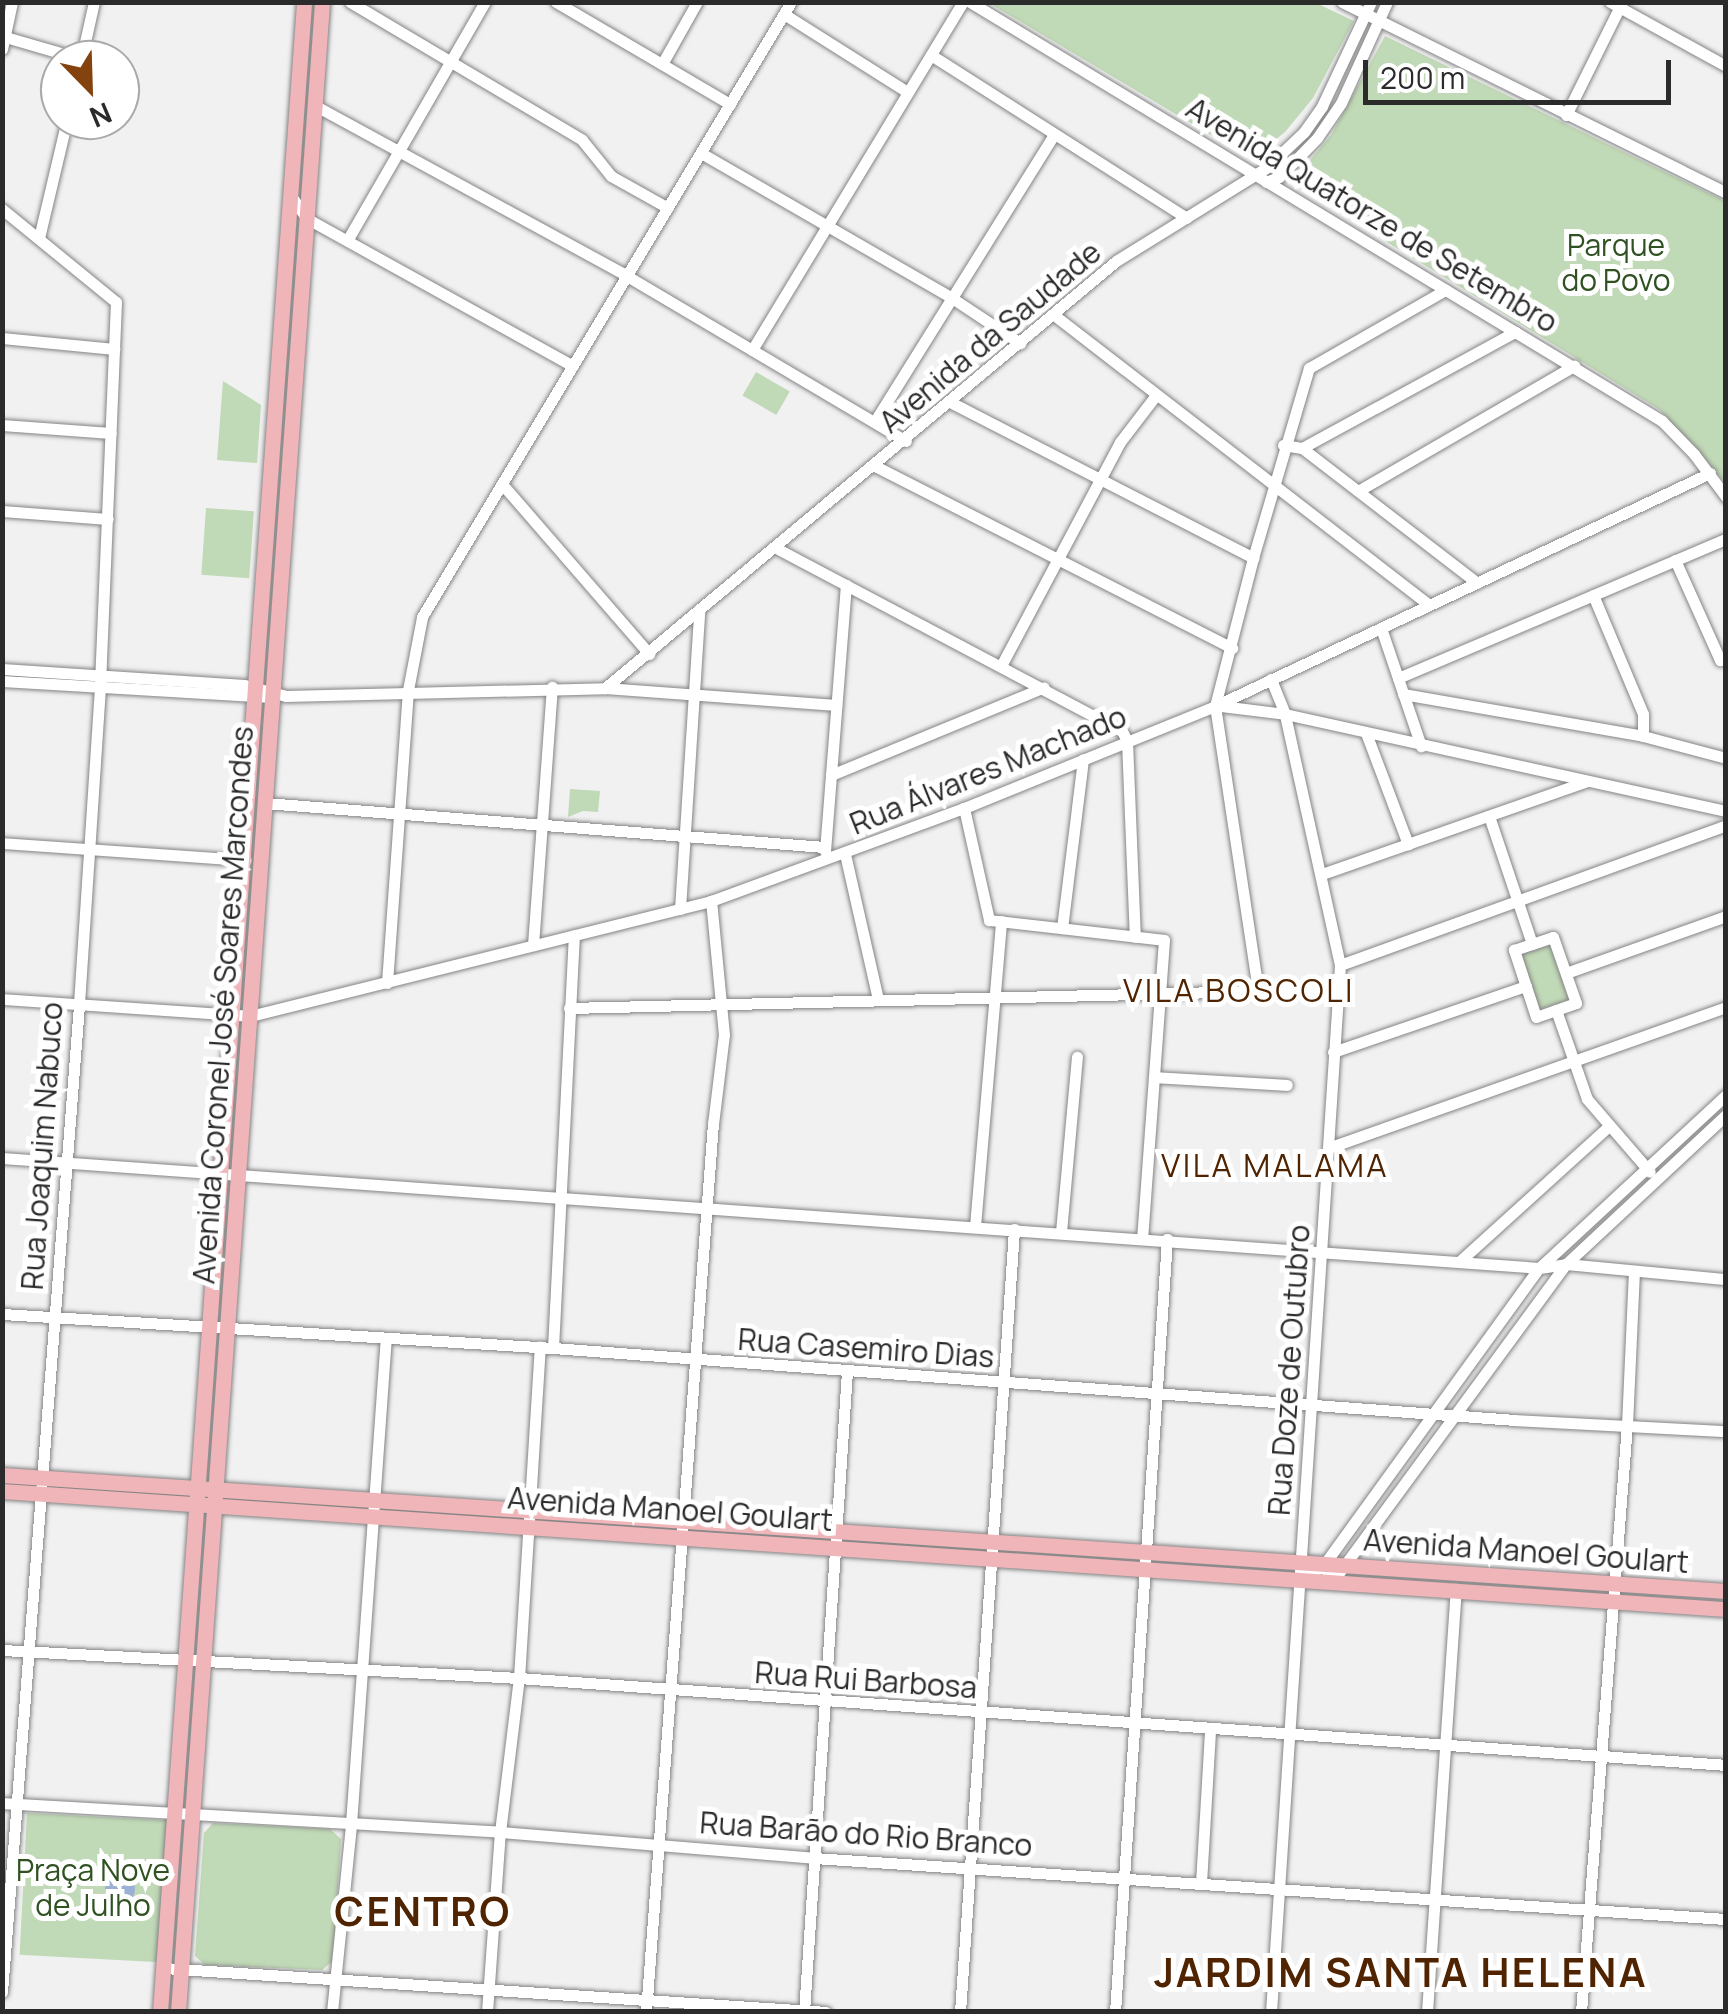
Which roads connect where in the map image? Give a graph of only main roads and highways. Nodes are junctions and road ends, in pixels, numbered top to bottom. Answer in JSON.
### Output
{"nodes":[{"id":1,"x":304,"y":2,"type":"edge"},
{"id":2,"x":322,"y":2,"type":"edge"},
{"id":3,"x":264,"y":693,"type":"junction"},
{"id":4,"x":250,"y":868,"type":"junction"},
{"id":5,"x":231,"y":1174,"type":"junction"},
{"id":6,"x":2,"y":1474,"type":"edge"},
{"id":7,"x":41,"y":1486,"type":"junction"},
{"id":8,"x":200,"y":1486,"type":"junction"},
{"id":9,"x":218,"y":1487,"type":"junction"},
{"id":10,"x":2,"y":1491,"type":"edge"},
{"id":11,"x":198,"y":1504,"type":"junction"},
{"id":12,"x":216,"y":1506,"type":"junction"},
{"id":13,"x":527,"y":1518,"type":"junction"},
{"id":14,"x":682,"y":1529,"type":"junction"},
{"id":15,"x":991,"y":1551,"type":"junction"},
{"id":16,"x":1301,"y":1572,"type":"junction"},
{"id":17,"x":1338,"y":1574,"type":"junction"},
{"id":18,"x":1726,"y":1591,"type":"edge"},
{"id":19,"x":1726,"y":1609,"type":"edge"},
{"id":20,"x":196,"y":1664,"type":"junction"},
{"id":21,"x":185,"y":1813,"type":"junction"},
{"id":22,"x":160,"y":2012,"type":"edge"},
{"id":23,"x":178,"y":2012,"type":"edge"}],
"edges":[{"from":1,"to":3,"type":"main road","name":"Avenida Coronel José Soares Marcondes"},
{"from":2,"to":3,"type":"main road","name":"Avenida Coronel José Soares Marcondes"},
{"from":3,"to":4,"type":"main road","name":"Avenida Coronel José Soares Marcondes"},
{"from":3,"to":4,"type":"main road","name":"Avenida Coronel José Soares Marcondes"},
{"from":4,"to":5,"type":"main road","name":"Avenida Coronel José Soares Marcondes"},
{"from":5,"to":8,"type":"main road","name":"Avenida Coronel José Soares Marcondes"},
{"from":5,"to":9,"type":"main road","name":"Avenida Coronel José Soares Marcondes"},
{"from":6,"to":7,"type":"main road","name":"Avenida Manoel Goulart"},
{"from":7,"to":8,"type":"main road","name":"Avenida Manoel Goulart"},
{"from":7,"to":10,"type":"main road","name":"Avenida Manoel Goulart"},
{"from":7,"to":11,"type":"main road","name":"Avenida Manoel Goulart"},
{"from":8,"to":9,"type":"main road","name":"Avenida Manoel Goulart"},
{"from":8,"to":11,"type":"main road","name":"Avenida Coronel José Soares Marcondes"},
{"from":9,"to":12,"type":"main road","name":"Avenida Coronel José Soares Marcondes"},
{"from":9,"to":13,"type":"main road","name":"Avenida Manoel Goulart"},
{"from":11,"to":12,"type":"main road","name":"Avenida Manoel Goulart"},
{"from":11,"to":20,"type":"main road","name":"Avenida Coronel José Soares Marcondes"},
{"from":12,"to":13,"type":"main road","name":"Avenida Manoel Goulart"},
{"from":12,"to":20,"type":"main road","name":"Avenida Coronel José Soares Marcondes"},
{"from":13,"to":14,"type":"main road","name":"Avenida Manoel Goulart"},
{"from":14,"to":15,"type":"main road","name":"Avenida Manoel Goulart"},
{"from":14,"to":15,"type":"main road","name":"Avenida Manoel Goulart"},
{"from":15,"to":16,"type":"main road","name":"Avenida Manoel Goulart"},
{"from":16,"to":17,"type":"main road","name":"Avenida Manoel Goulart"},
{"from":16,"to":17,"type":"main road","name":"Avenida Manoel Goulart"},
{"from":17,"to":18,"type":"main road","name":"Avenida Manoel Goulart"},
{"from":17,"to":19,"type":"main road","name":"Avenida Manoel Goulart"},
{"from":20,"to":21,"type":"main road","name":"Avenida Coronel José Soares Marcondes"},
{"from":21,"to":22,"type":"main road","name":"Avenida Coronel José Soares Marcondes"},
{"from":21,"to":23,"type":"main road","name":"Avenida Coronel José Soares Marcondes"}]}
